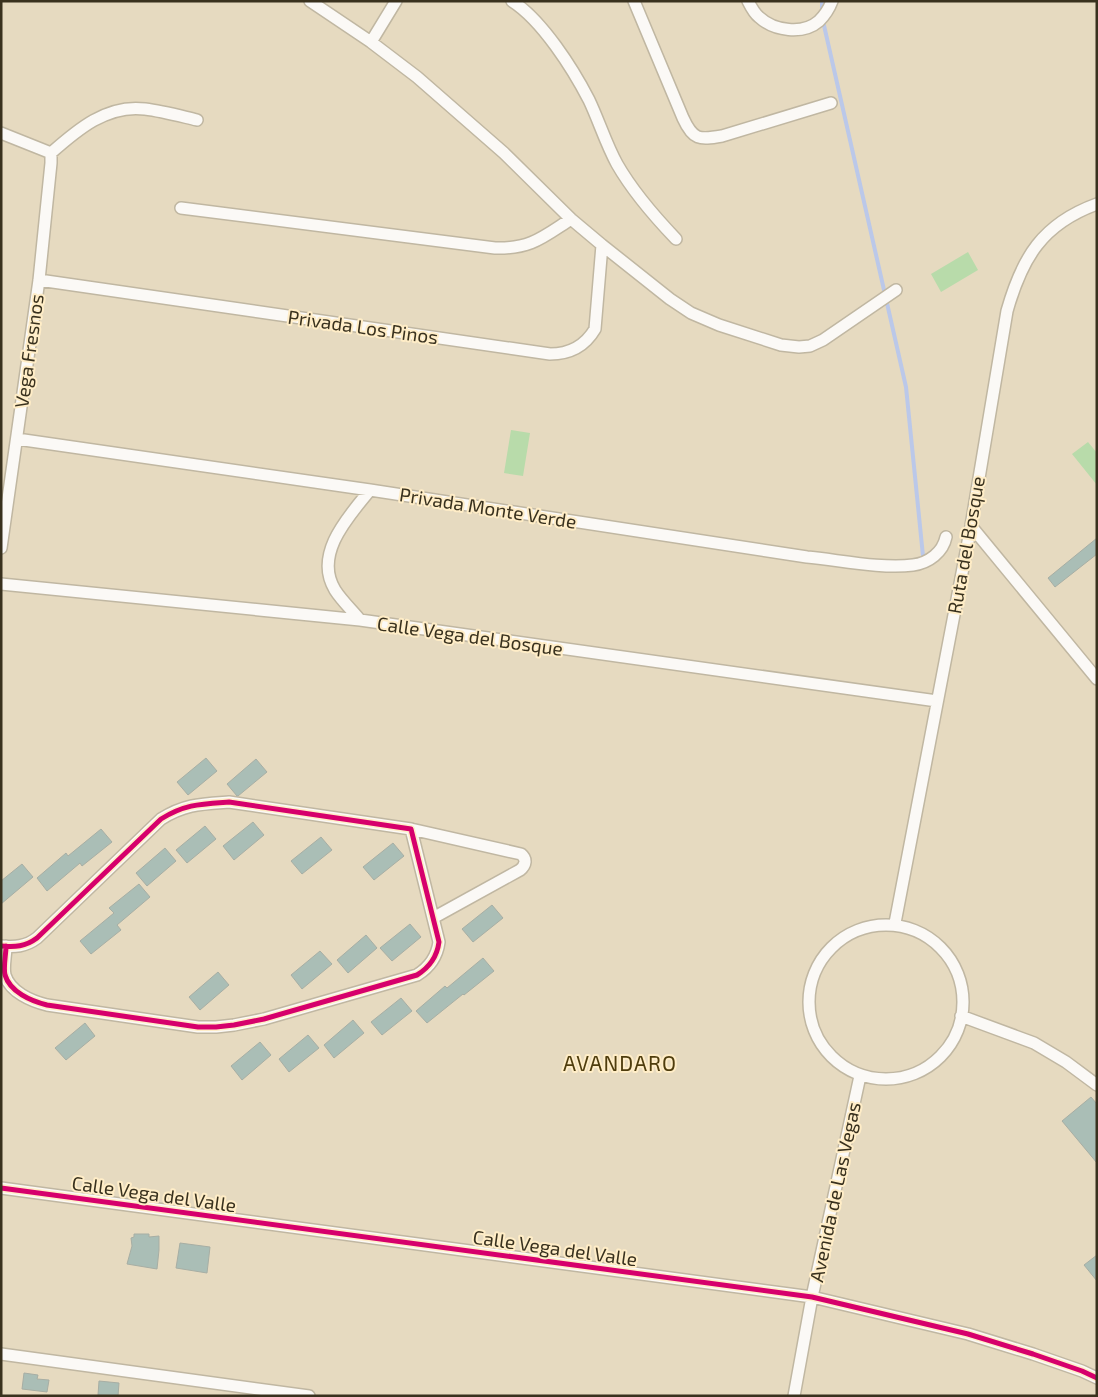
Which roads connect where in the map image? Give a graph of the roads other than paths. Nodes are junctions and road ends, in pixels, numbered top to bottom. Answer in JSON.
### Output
{"nodes":[{"id":1,"x":310,"y":1,"type":"edge"},
{"id":2,"x":396,"y":1,"type":"edge"},
{"id":3,"x":512,"y":1,"type":"edge"},
{"id":4,"x":634,"y":1,"type":"edge"},
{"id":5,"x":748,"y":1,"type":"edge"},
{"id":6,"x":832,"y":1,"type":"edge"},
{"id":7,"x":371,"y":42,"type":"junction"},
{"id":8,"x":830,"y":103,"type":"dead end"},
{"id":9,"x":197,"y":120,"type":"dead end"},
{"id":10,"x":1,"y":133,"type":"edge"},
{"id":11,"x":51,"y":153,"type":"junction"},
{"id":12,"x":1097,"y":204,"type":"edge"},
{"id":13,"x":181,"y":208,"type":"dead end"},
{"id":14,"x":571,"y":219,"type":"junction"},
{"id":15,"x":676,"y":239,"type":"dead end"},
{"id":16,"x":602,"y":245,"type":"junction"},
{"id":17,"x":39,"y":280,"type":"junction"},
{"id":18,"x":896,"y":290,"type":"dead end"},
{"id":19,"x":17,"y":439,"type":"junction"},
{"id":20,"x":370,"y":490,"type":"junction"},
{"id":21,"x":970,"y":526,"type":"junction"},
{"id":22,"x":946,"y":537,"type":"dead end"},
{"id":23,"x":1,"y":548,"type":"edge"},
{"id":24,"x":1,"y":584,"type":"edge"},
{"id":25,"x":360,"y":620,"type":"junction"},
{"id":26,"x":1097,"y":679,"type":"edge"},
{"id":27,"x":937,"y":701,"type":"junction"},
{"id":28,"x":411,"y":829,"type":"junction"},
{"id":29,"x":433,"y":918,"type":"junction"},
{"id":30,"x":895,"y":923,"type":"junction"},
{"id":31,"x":4,"y":946,"type":"edge"},
{"id":32,"x":961,"y":1016,"type":"junction"},
{"id":33,"x":860,"y":1076,"type":"junction"},
{"id":34,"x":1097,"y":1085,"type":"edge"},
{"id":35,"x":1,"y":1188,"type":"edge"},
{"id":36,"x":812,"y":1297,"type":"junction"},
{"id":37,"x":1,"y":1354,"type":"edge"},
{"id":38,"x":1097,"y":1378,"type":"edge"},
{"id":39,"x":309,"y":1396,"type":"edge"},
{"id":40,"x":794,"y":1396,"type":"edge"}],
"edges":[{"from":1,"to":7,"type":"street"},
{"from":2,"to":7,"type":"street"},
{"from":3,"to":15,"type":"street"},
{"from":4,"to":8,"type":"street"},
{"from":5,"to":6,"type":"street"},
{"from":7,"to":14,"type":"street"},
{"from":9,"to":11,"type":"street"},
{"from":10,"to":11,"type":"street"},
{"from":11,"to":17,"type":"street","name":"Vega Fresnos"},
{"from":12,"to":21,"type":"street","name":"Ruta del Bosque"},
{"from":13,"to":14,"type":"street"},
{"from":14,"to":16,"type":"street"},
{"from":16,"to":17,"type":"street","name":"Privada Los Pinos"},
{"from":16,"to":18,"type":"street"},
{"from":17,"to":19,"type":"street","name":"Vega Fresnos"},
{"from":19,"to":20,"type":"street","name":"Privada Monte Verde"},
{"from":19,"to":23,"type":"street","name":"Vega Fresnos"},
{"from":20,"to":22,"type":"street","name":"Privada Monte Verde"},
{"from":20,"to":25,"type":"street"},
{"from":21,"to":26,"type":"street"},
{"from":21,"to":27,"type":"street","name":"Ruta del Bosque"},
{"from":24,"to":25,"type":"street","name":"Calle Vega del Bosque"},
{"from":25,"to":27,"type":"street","name":"Calle Vega del Bosque"},
{"from":27,"to":30,"type":"street","name":"Ruta del Bosque"},
{"from":28,"to":29,"type":"street"},
{"from":28,"to":29,"type":"street"},
{"from":28,"to":31,"type":"street"},
{"from":29,"to":31,"type":"street"},
{"from":30,"to":32,"type":"street"},
{"from":30,"to":33,"type":"street"},
{"from":32,"to":33,"type":"street"},
{"from":32,"to":34,"type":"street"},
{"from":33,"to":36,"type":"street","name":"Avenida de Las Vegas"},
{"from":35,"to":36,"type":"street","name":"Calle Vega del Valle"},
{"from":36,"to":38,"type":"street","name":"Calle Vega del Valle"},
{"from":36,"to":40,"type":"street","name":"Avenida de Las Vegas"},
{"from":37,"to":39,"type":"street"}]}
